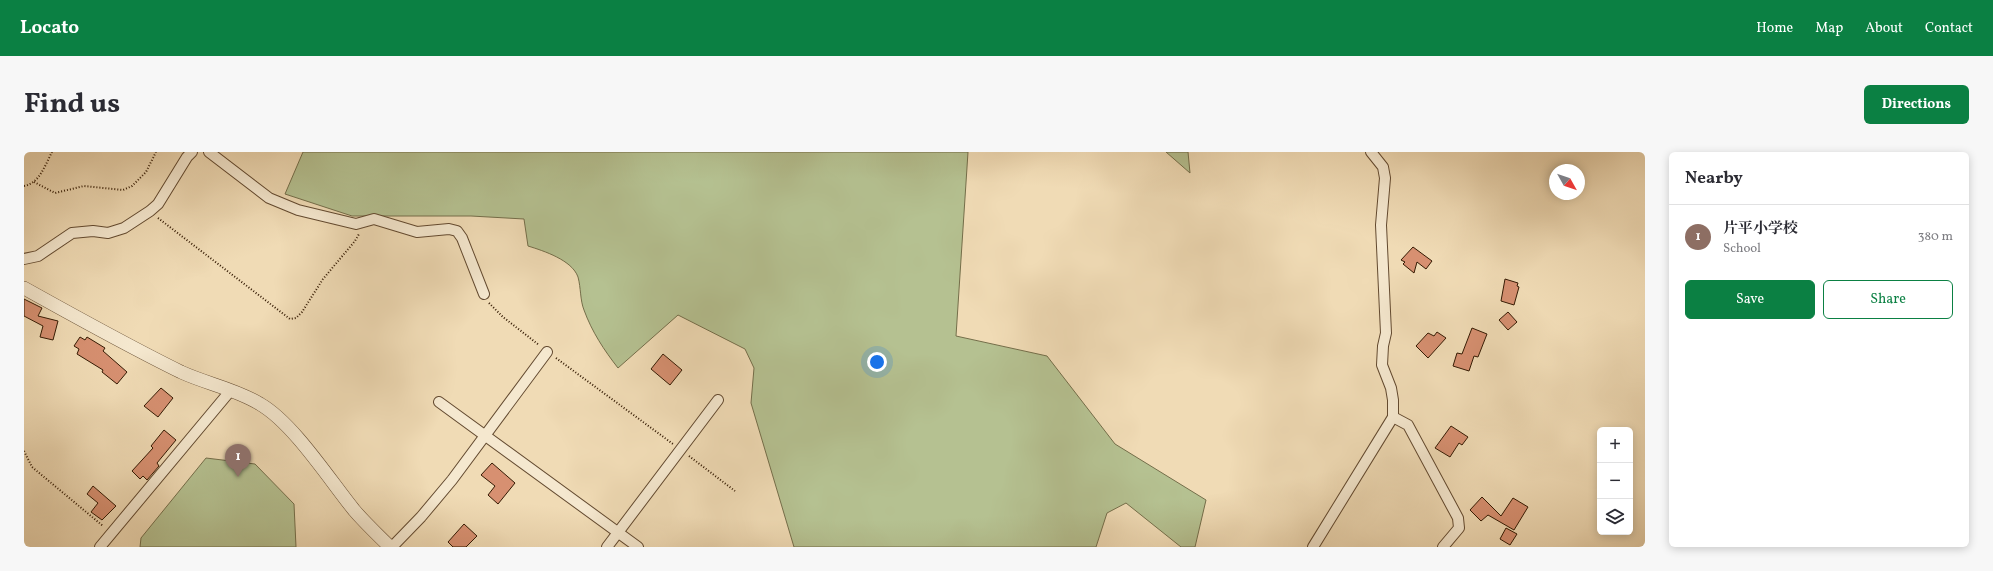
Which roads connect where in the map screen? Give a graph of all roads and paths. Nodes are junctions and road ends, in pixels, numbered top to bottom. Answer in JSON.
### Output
{"nodes":[{"id":1,"x":52,"y":152,"type":"edge"},
{"id":2,"x":156,"y":152,"type":"edge"},
{"id":3,"x":192,"y":152,"type":"edge"},
{"id":4,"x":209,"y":152,"type":"edge"},
{"id":5,"x":1370,"y":152,"type":"edge"},
{"id":6,"x":34,"y":182,"type":"junction"},
{"id":7,"x":24,"y":186,"type":"edge"},
{"id":8,"x":150,"y":211,"type":"junction"},
{"id":9,"x":363,"y":223,"type":"junction"},
{"id":10,"x":24,"y":259,"type":"edge"},
{"id":11,"x":24,"y":288,"type":"edge"},
{"id":12,"x":484,"y":294,"type":"joint"},
{"id":13,"x":547,"y":352,"type":"junction"},
{"id":14,"x":231,"y":390,"type":"junction"},
{"id":15,"x":718,"y":400,"type":"dead end"},
{"id":16,"x":439,"y":402,"type":"dead end"},
{"id":17,"x":1393,"y":417,"type":"junction"},
{"id":18,"x":486,"y":436,"type":"junction"},
{"id":19,"x":680,"y":449,"type":"junction"},
{"id":20,"x":24,"y":451,"type":"edge"},
{"id":21,"x":735,"y":491,"type":"dead end"},
{"id":22,"x":618,"y":532,"type":"junction"},
{"id":23,"x":112,"y":534,"type":"junction"},
{"id":24,"x":1445,"y":546,"type":"edge"},
{"id":25,"x":100,"y":547,"type":"edge"},
{"id":26,"x":391,"y":547,"type":"edge"},
{"id":27,"x":607,"y":547,"type":"edge"},
{"id":28,"x":638,"y":547,"type":"edge"},
{"id":29,"x":1313,"y":547,"type":"edge"}],
"edges":[{"from":1,"to":6,"type":"path"},
{"from":2,"to":6,"type":"path"},
{"from":3,"to":8,"type":"street"},
{"from":4,"to":9,"type":"street"},
{"from":5,"to":17,"type":"street"},
{"from":6,"to":7,"type":"path"},
{"from":8,"to":9,"type":"path"},
{"from":8,"to":10,"type":"street"},
{"from":9,"to":12,"type":"street"},
{"from":11,"to":14,"type":"street"},
{"from":12,"to":13,"type":"path"},
{"from":13,"to":18,"type":"street"},
{"from":13,"to":19,"type":"path"},
{"from":14,"to":23,"type":"street"},
{"from":14,"to":26,"type":"street"},
{"from":15,"to":19,"type":"street"},
{"from":16,"to":18,"type":"street"},
{"from":17,"to":24,"type":"street"},
{"from":17,"to":29,"type":"street"},
{"from":18,"to":22,"type":"street"},
{"from":18,"to":26,"type":"street"},
{"from":19,"to":21,"type":"path"},
{"from":19,"to":22,"type":"street"},
{"from":20,"to":23,"type":"path"},
{"from":22,"to":27,"type":"street"},
{"from":22,"to":28,"type":"street"},
{"from":23,"to":25,"type":"street"}]}
